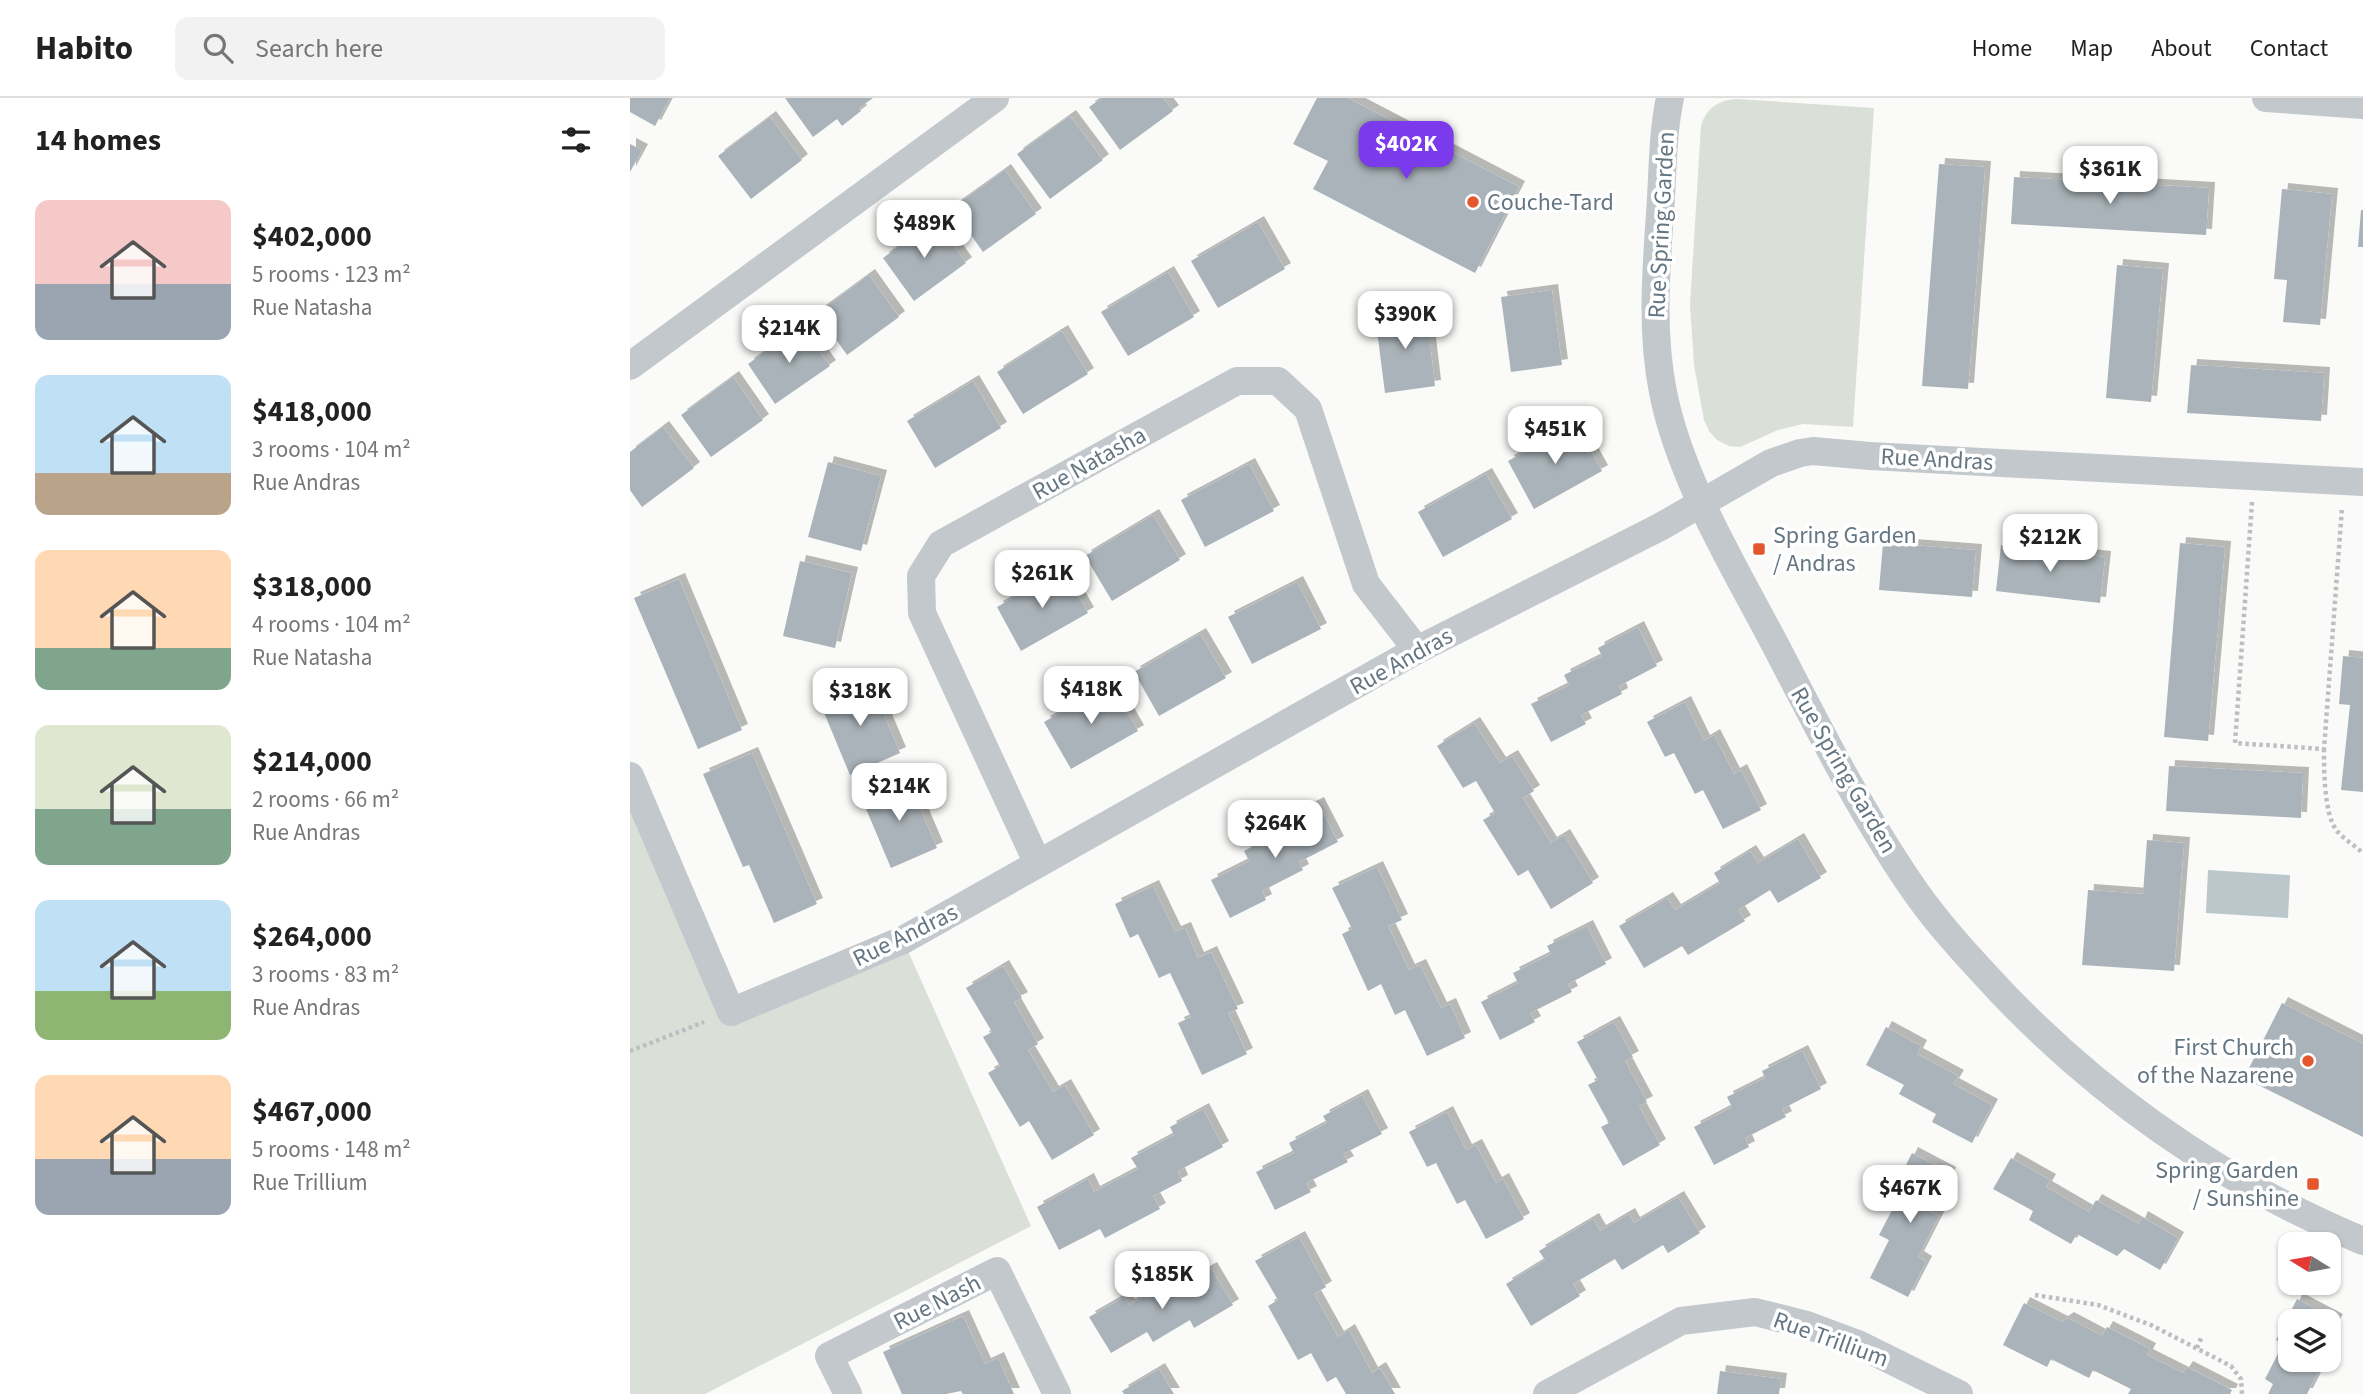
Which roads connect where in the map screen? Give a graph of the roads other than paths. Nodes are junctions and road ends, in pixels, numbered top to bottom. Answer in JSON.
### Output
{"nodes":[{"id":1,"x":995,"y":98,"type":"edge"},
{"id":2,"x":1670,"y":98,"type":"edge"},
{"id":3,"x":2266,"y":98,"type":"edge"},
{"id":4,"x":2363,"y":105,"type":"edge"},
{"id":5,"x":630,"y":366,"type":"edge"},
{"id":6,"x":2353,"y":482,"type":"edge"},
{"id":7,"x":1702,"y":502,"type":"junction"},
{"id":8,"x":1417,"y":650,"type":"junction"},
{"id":9,"x":630,"y":776,"type":"edge"},
{"id":10,"x":1038,"y":864,"type":"junction"},
{"id":11,"x":2363,"y":1241,"type":"edge"},
{"id":12,"x":848,"y":1394,"type":"edge"},
{"id":13,"x":1057,"y":1394,"type":"edge"},
{"id":14,"x":1547,"y":1394,"type":"edge"},
{"id":15,"x":1959,"y":1394,"type":"edge"}],
"edges":[{"from":1,"to":5,"type":"street"},
{"from":2,"to":7,"type":"street","name":"Rue Spring Garden"},
{"from":3,"to":4,"type":"street"},
{"from":6,"to":7,"type":"street","name":"Rue Andras"},
{"from":7,"to":8,"type":"street","name":"Rue Andras"},
{"from":7,"to":11,"type":"street","name":"Rue Spring Garden"},
{"from":8,"to":10,"type":"street","name":"Rue Andras"},
{"from":8,"to":10,"type":"street","name":"Rue Natasha"},
{"from":9,"to":10,"type":"street","name":"Rue Andras"},
{"from":12,"to":13,"type":"street","name":"Rue Nash"},
{"from":14,"to":15,"type":"street","name":"Rue Trillium"}]}
